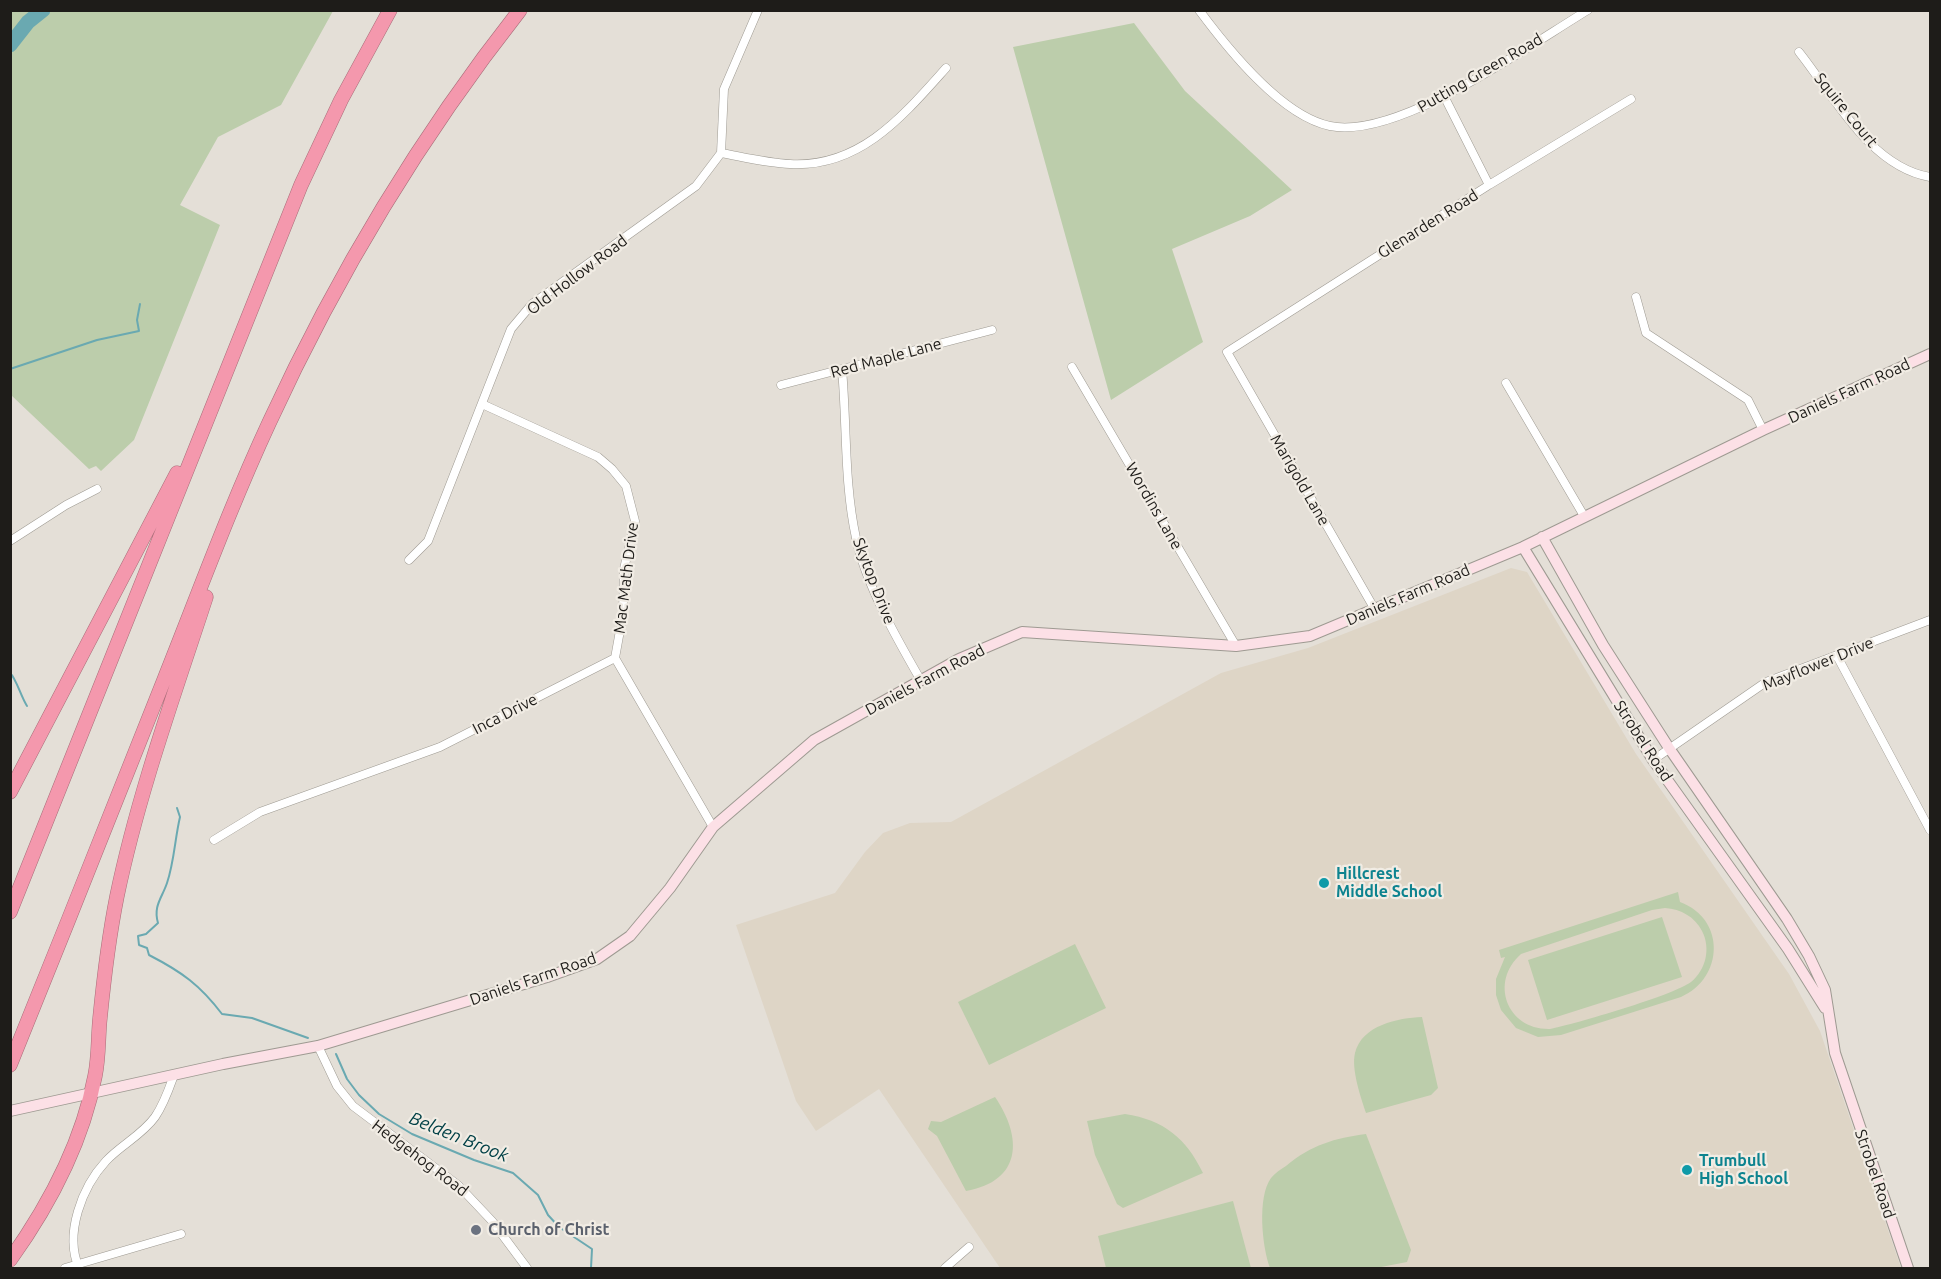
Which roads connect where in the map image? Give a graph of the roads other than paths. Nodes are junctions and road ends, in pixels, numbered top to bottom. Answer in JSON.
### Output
{"nodes":[{"id":1,"x":390,"y":10,"type":"edge"},
{"id":2,"x":520,"y":10,"type":"edge"},
{"id":3,"x":758,"y":10,"type":"edge"},
{"id":4,"x":1199,"y":10,"type":"edge"},
{"id":5,"x":1588,"y":10,"type":"edge"},
{"id":6,"x":1799,"y":52,"type":"dead end"},
{"id":7,"x":946,"y":68,"type":"dead end"},
{"id":8,"x":1444,"y":96,"type":"junction"},
{"id":9,"x":1631,"y":99,"type":"dead end"},
{"id":10,"x":721,"y":153,"type":"junction"},
{"id":11,"x":1930,"y":177,"type":"edge"},
{"id":12,"x":1489,"y":185,"type":"junction"},
{"id":13,"x":1636,"y":297,"type":"dead end"},
{"id":14,"x":992,"y":330,"type":"dead end"},
{"id":15,"x":1227,"y":352,"type":"joint"},
{"id":16,"x":1930,"y":354,"type":"edge"},
{"id":17,"x":230,"y":360,"type":"junction"},
{"id":18,"x":1072,"y":367,"type":"dead end"},
{"id":19,"x":842,"y":369,"type":"junction"},
{"id":20,"x":1506,"y":384,"type":"dead end"},
{"id":21,"x":781,"y":385,"type":"dead end"},
{"id":22,"x":482,"y":404,"type":"junction"},
{"id":23,"x":1763,"y":430,"type":"junction"},
{"id":24,"x":244,"y":481,"type":"junction"},
{"id":25,"x":97,"y":489,"type":"dead end"},
{"id":26,"x":1584,"y":516,"type":"junction"},
{"id":27,"x":1542,"y":537,"type":"junction"},
{"id":28,"x":10,"y":541,"type":"edge"},
{"id":29,"x":1523,"y":547,"type":"junction"},
{"id":30,"x":409,"y":560,"type":"dead end"},
{"id":31,"x":1374,"y":608,"type":"junction"},
{"id":32,"x":1930,"y":620,"type":"edge"},
{"id":33,"x":1236,"y":646,"type":"junction"},
{"id":34,"x":1838,"y":656,"type":"junction"},
{"id":35,"x":615,"y":658,"type":"junction"},
{"id":36,"x":920,"y":679,"type":"junction"},
{"id":37,"x":1670,"y":748,"type":"junction"},
{"id":38,"x":1653,"y":760,"type":"junction"},
{"id":39,"x":10,"y":792,"type":"edge"},
{"id":40,"x":713,"y":826,"type":"junction"},
{"id":41,"x":1930,"y":830,"type":"edge"},
{"id":42,"x":214,"y":840,"type":"dead end"},
{"id":43,"x":10,"y":912,"type":"edge"},
{"id":44,"x":1787,"y":919,"type":"junction"},
{"id":45,"x":1773,"y":929,"type":"junction"},
{"id":46,"x":1826,"y":1009,"type":"junction"},
{"id":47,"x":318,"y":1046,"type":"junction"},
{"id":48,"x":10,"y":1065,"type":"edge"},
{"id":49,"x":174,"y":1075,"type":"junction"},
{"id":50,"x":91,"y":1093,"type":"junction"},
{"id":51,"x":14,"y":1110,"type":"edge"},
{"id":52,"x":181,"y":1234,"type":"dead end"},
{"id":53,"x":969,"y":1247,"type":"dead end"},
{"id":54,"x":10,"y":1260,"type":"edge"},
{"id":55,"x":78,"y":1266,"type":"edge"},
{"id":56,"x":65,"y":1269,"type":"edge"},
{"id":57,"x":527,"y":1269,"type":"edge"},
{"id":58,"x":945,"y":1269,"type":"edge"},
{"id":59,"x":1908,"y":1269,"type":"edge"}],
"edges":[{"from":1,"to":17,"type":"highway"},
{"from":2,"to":24,"type":"highway"},
{"from":3,"to":10,"type":"street"},
{"from":4,"to":8,"type":"street","name":"Putting Green Road"},
{"from":5,"to":8,"type":"street","name":"Putting Green Road"},
{"from":6,"to":11,"type":"street","name":"Squire Court"},
{"from":7,"to":10,"type":"street"},
{"from":8,"to":12,"type":"street"},
{"from":9,"to":12,"type":"street","name":"Glenarden Road"},
{"from":10,"to":22,"type":"street","name":"Old Hollow Road"},
{"from":12,"to":15,"type":"street","name":"Glenarden Road"},
{"from":13,"to":23,"type":"street"},
{"from":14,"to":19,"type":"street","name":"Red Maple Lane"},
{"from":15,"to":31,"type":"street","name":"Marigold Lane"},
{"from":16,"to":23,"type":"main road","name":"Daniels Farm Road"},
{"from":17,"to":39,"type":"highway"},
{"from":17,"to":43,"type":"highway"},
{"from":18,"to":33,"type":"street","name":"Wordins Lane"},
{"from":19,"to":21,"type":"street","name":"Red Maple Lane"},
{"from":19,"to":36,"type":"street","name":"Skytop Drive"},
{"from":20,"to":26,"type":"street"},
{"from":22,"to":30,"type":"street","name":"Old Hollow Road"},
{"from":22,"to":35,"type":"street","name":"Mac Math Drive"},
{"from":23,"to":26,"type":"main road","name":"Daniels Farm Road"},
{"from":24,"to":48,"type":"highway"},
{"from":24,"to":50,"type":"highway"},
{"from":25,"to":28,"type":"street"},
{"from":26,"to":27,"type":"main road","name":"Daniels Farm Road"},
{"from":27,"to":29,"type":"main road","name":"Daniels Farm Road"},
{"from":27,"to":37,"type":"main road","name":"Strobel Road"},
{"from":29,"to":31,"type":"main road","name":"Daniels Farm Road"},
{"from":29,"to":38,"type":"main road","name":"Strobel Road"},
{"from":31,"to":33,"type":"main road","name":"Daniels Farm Road"},
{"from":32,"to":34,"type":"street","name":"Mayflower Drive"},
{"from":33,"to":36,"type":"main road","name":"Daniels Farm Road"},
{"from":34,"to":37,"type":"street","name":"Mayflower Drive"},
{"from":34,"to":41,"type":"street"},
{"from":35,"to":40,"type":"street"},
{"from":35,"to":42,"type":"street","name":"Inca Drive"},
{"from":36,"to":40,"type":"main road","name":"Daniels Farm Road"},
{"from":37,"to":38,"type":"street","name":"Mayflower Drive"},
{"from":37,"to":44,"type":"main road","name":"Strobel Road"},
{"from":38,"to":45,"type":"main road","name":"Strobel Road"},
{"from":40,"to":47,"type":"main road","name":"Daniels Farm Road"},
{"from":44,"to":45,"type":"main road"},
{"from":44,"to":46,"type":"main road","name":"Strobel Road"},
{"from":45,"to":46,"type":"main road","name":"Strobel Road"},
{"from":46,"to":59,"type":"main road","name":"Strobel Road"},
{"from":47,"to":49,"type":"main road","name":"Daniels Farm Road"},
{"from":47,"to":57,"type":"street","name":"Hedgehog Road"},
{"from":49,"to":50,"type":"main road","name":"Daniels Farm Road"},
{"from":49,"to":55,"type":"street"},
{"from":50,"to":51,"type":"main road","name":"Daniels Farm Road"},
{"from":50,"to":54,"type":"highway"},
{"from":52,"to":55,"type":"street"},
{"from":53,"to":58,"type":"street"},
{"from":55,"to":56,"type":"street"}]}
